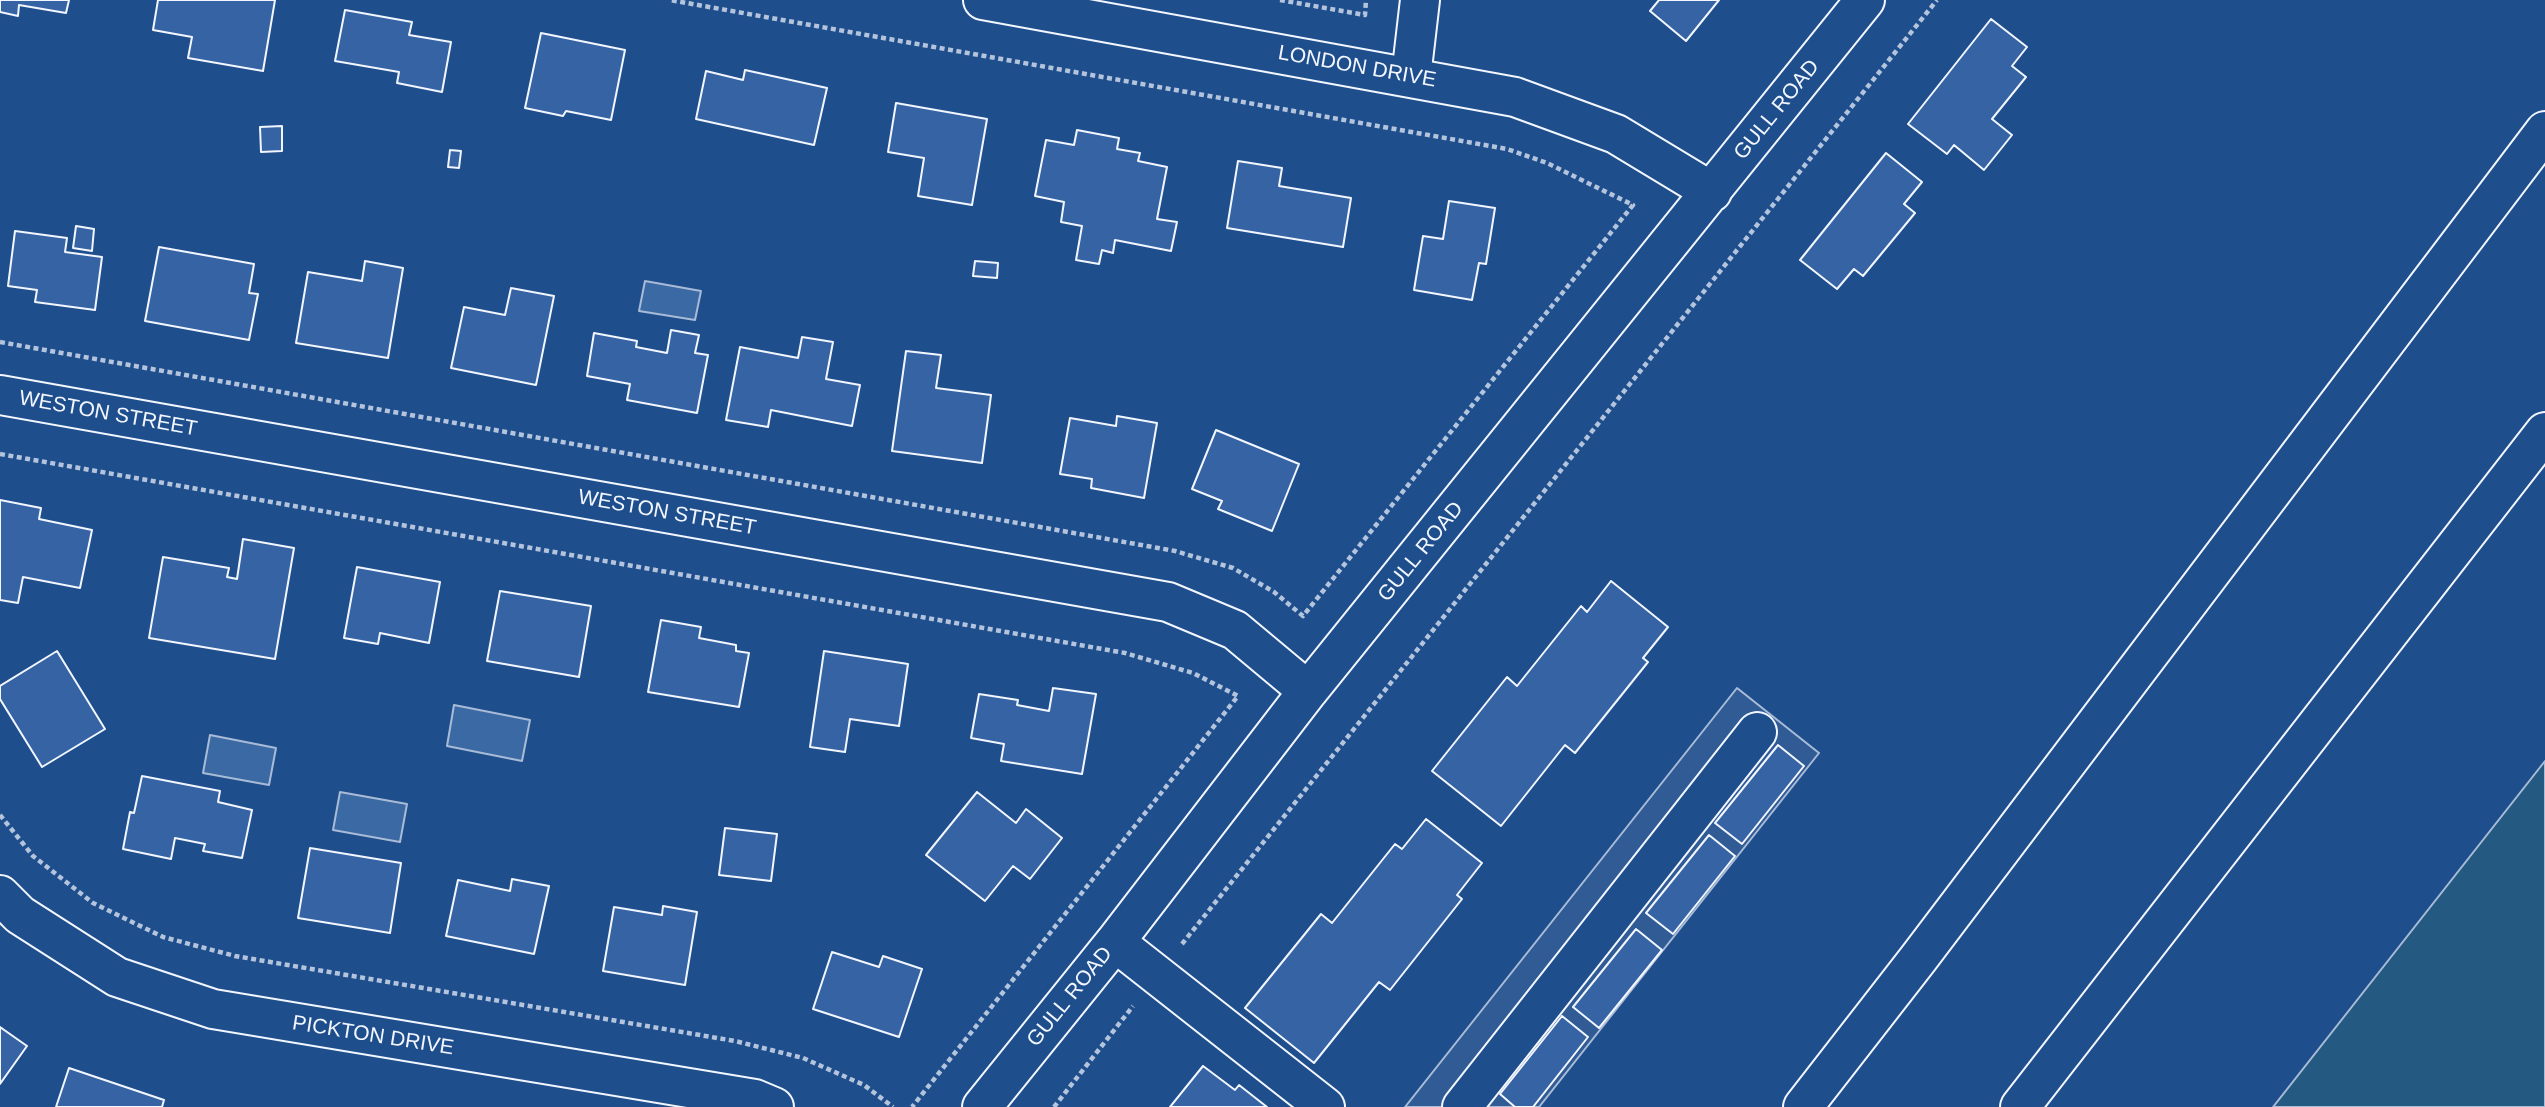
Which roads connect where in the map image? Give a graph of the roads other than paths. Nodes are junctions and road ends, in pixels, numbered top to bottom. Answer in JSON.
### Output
{"nodes":[{"id":1,"x":983,"y":0,"type":"edge"},
{"id":2,"x":1420,"y":0,"type":"edge"},
{"id":3,"x":1865,"y":0,"type":"edge"},
{"id":4,"x":1411,"y":77,"type":"junction"},
{"id":5,"x":2545,"y":131,"type":"edge"},
{"id":6,"x":1712,"y":192,"type":"junction"},
{"id":7,"x":0,"y":395,"type":"edge"},
{"id":8,"x":2545,"y":432,"type":"edge"},
{"id":9,"x":1308,"y":691,"type":"junction"},
{"id":10,"x":1757,"y":732,"type":"dead end"},
{"id":11,"x":0,"y":895,"type":"edge"},
{"id":12,"x":1115,"y":942,"type":"junction"},
{"id":13,"x":774,"y":1107,"type":"edge"},
{"id":14,"x":982,"y":1107,"type":"edge"},
{"id":15,"x":1325,"y":1107,"type":"edge"},
{"id":16,"x":1462,"y":1107,"type":"edge"},
{"id":17,"x":1803,"y":1107,"type":"edge"},
{"id":18,"x":2020,"y":1107,"type":"edge"}],
"edges":[{"from":1,"to":4,"type":"main road","name":"LONDON DRIVE"},
{"from":2,"to":4,"type":"main road"},
{"from":3,"to":6,"type":"main road","name":"GULL ROAD"},
{"from":4,"to":6,"type":"main road","name":"LONDON DRIVE"},
{"from":5,"to":17,"type":"main road"},
{"from":6,"to":9,"type":"main road","name":"GULL ROAD"},
{"from":7,"to":9,"type":"main road","name":"WESTON STREET"},
{"from":8,"to":18,"type":"main road"},
{"from":9,"to":12,"type":"main road","name":"GULL ROAD"},
{"from":10,"to":16,"type":"main road"},
{"from":11,"to":13,"type":"main road","name":"PICKTON DRIVE"},
{"from":12,"to":14,"type":"main road","name":"GULL ROAD"},
{"from":12,"to":15,"type":"main road"}]}
